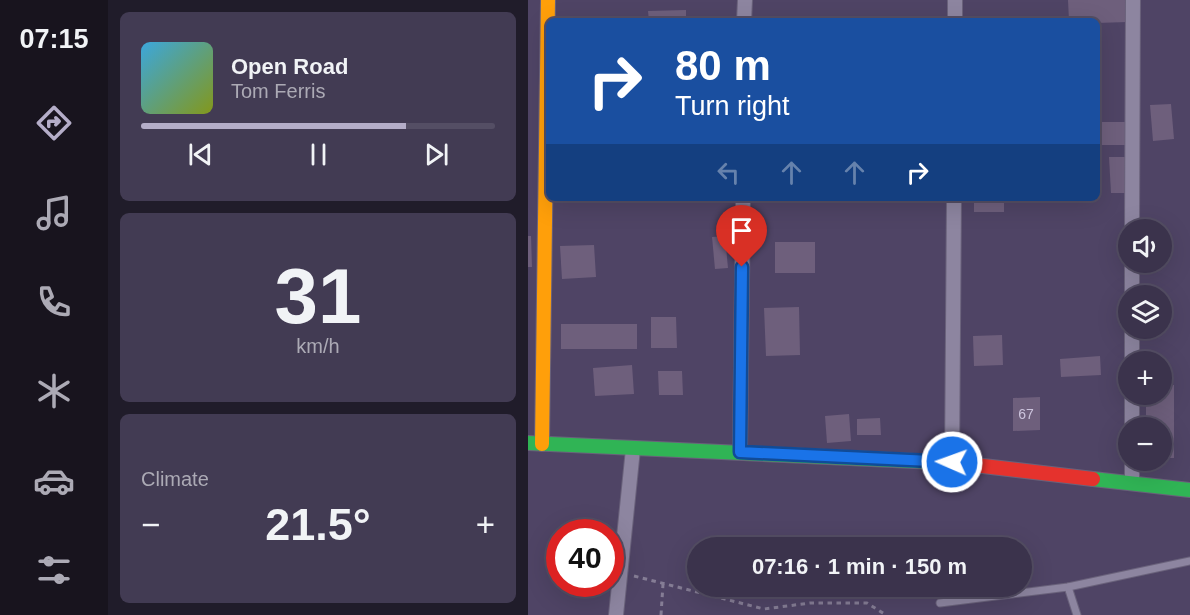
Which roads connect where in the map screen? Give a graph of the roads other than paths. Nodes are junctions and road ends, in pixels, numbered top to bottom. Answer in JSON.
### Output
{"nodes":[{"id":1,"x":548,"y":0,"type":"edge"},
{"id":2,"x":745,"y":0,"type":"edge"},
{"id":3,"x":955,"y":0,"type":"edge"},
{"id":4,"x":1133,"y":0,"type":"edge"},
{"id":5,"x":547,"y":18,"type":"edge"},
{"id":6,"x":744,"y":18,"type":"edge"},
{"id":7,"x":955,"y":18,"type":"edge"},
{"id":8,"x":546,"y":68,"type":"edge"},
{"id":9,"x":742,"y":201,"type":"edge"},
{"id":10,"x":954,"y":201,"type":"edge"},
{"id":11,"x":1132,"y":219,"type":"edge"},
{"id":12,"x":535,"y":444,"type":"edge"},
{"id":13,"x":633,"y":449,"type":"junction"},
{"id":14,"x":740,"y":452,"type":"junction"},
{"id":15,"x":952,"y":462,"type":"junction"},
{"id":16,"x":1132,"y":471,"type":"edge"},
{"id":17,"x":1132,"y":483,"type":"junction"},
{"id":18,"x":1190,"y":490,"type":"edge"},
{"id":19,"x":1190,"y":561,"type":"edge"},
{"id":20,"x":1068,"y":587,"type":"junction"},
{"id":21,"x":939,"y":603,"type":"dead end"},
{"id":22,"x":616,"y":615,"type":"edge"},
{"id":23,"x":1077,"y":615,"type":"edge"}],
"edges":[{"from":1,"to":5,"type":"street"},
{"from":2,"to":6,"type":"street"},
{"from":3,"to":7,"type":"street"},
{"from":4,"to":11,"type":"street"},
{"from":8,"to":12,"type":"street"},
{"from":9,"to":14,"type":"street"},
{"from":10,"to":15,"type":"street"},
{"from":12,"to":13,"type":"street"},
{"from":13,"to":14,"type":"street"},
{"from":13,"to":22,"type":"street"},
{"from":14,"to":15,"type":"street"},
{"from":15,"to":17,"type":"street"},
{"from":16,"to":17,"type":"street"},
{"from":17,"to":18,"type":"street"},
{"from":19,"to":20,"type":"lane"},
{"from":20,"to":21,"type":"lane"},
{"from":20,"to":23,"type":"lane"}]}
